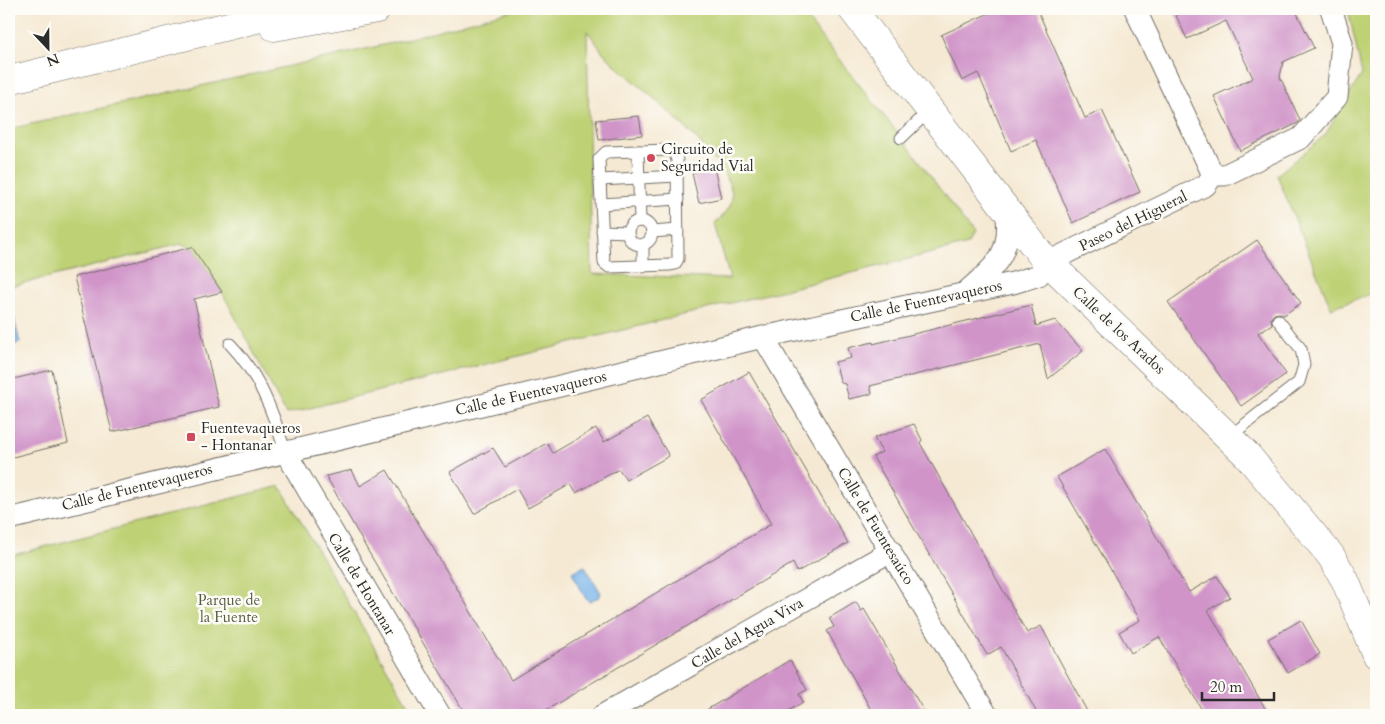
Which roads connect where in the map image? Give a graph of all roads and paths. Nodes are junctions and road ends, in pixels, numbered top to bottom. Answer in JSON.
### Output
{"nodes":[{"id":1,"x":296,"y":9,"type":"edge"},
{"id":2,"x":377,"y":9,"type":"edge"},
{"id":3,"x":852,"y":9,"type":"edge"},
{"id":4,"x":1135,"y":9,"type":"edge"},
{"id":5,"x":1331,"y":9,"type":"edge"},
{"id":6,"x":129,"y":51,"type":"junction"},
{"id":7,"x":9,"y":80,"type":"edge"},
{"id":8,"x":930,"y":110,"type":"junction"},
{"id":9,"x":901,"y":138,"type":"dead end"},
{"id":10,"x":638,"y":151,"type":"junction"},
{"id":11,"x":1213,"y":175,"type":"junction"},
{"id":12,"x":677,"y":176,"type":"junction"},
{"id":13,"x":639,"y":178,"type":"junction"},
{"id":14,"x":600,"y":180,"type":"junction"},
{"id":15,"x":678,"y":199,"type":"junction"},
{"id":16,"x":640,"y":202,"type":"junction"},
{"id":17,"x":602,"y":204,"type":"junction"},
{"id":18,"x":1006,"y":210,"type":"junction"},
{"id":19,"x":640,"y":221,"type":"junction"},
{"id":20,"x":678,"y":230,"type":"junction"},
{"id":21,"x":602,"y":231,"type":"junction"},
{"id":22,"x":628,"y":232,"type":"junction"},
{"id":23,"x":652,"y":232,"type":"junction"},
{"id":24,"x":643,"y":244,"type":"junction"},
{"id":25,"x":1048,"y":262,"type":"junction"},
{"id":26,"x":643,"y":267,"type":"junction"},
{"id":27,"x":965,"y":292,"type":"junction"},
{"id":28,"x":1278,"y":320,"type":"dead end"},
{"id":29,"x":763,"y":337,"type":"junction"},
{"id":30,"x":230,"y":344,"type":"dead end"},
{"id":31,"x":1230,"y":437,"type":"junction"},
{"id":32,"x":285,"y":451,"type":"junction"},
{"id":33,"x":9,"y":519,"type":"edge"},
{"id":34,"x":891,"y":551,"type":"junction"},
{"id":35,"x":1376,"y":655,"type":"edge"},
{"id":36,"x":440,"y":715,"type":"edge"},
{"id":37,"x":603,"y":715,"type":"edge"},
{"id":38,"x":987,"y":715,"type":"edge"}],
"edges":[{"from":1,"to":6,"type":"main road"},
{"from":2,"to":6,"type":"main road"},
{"from":3,"to":8,"type":"main road","name":"Calle de los Arados"},
{"from":4,"to":11,"type":"street"},
{"from":5,"to":11,"type":"street","name":"Paseo del Higueral"},
{"from":6,"to":7,"type":"main road"},
{"from":8,"to":9,"type":"lane"},
{"from":8,"to":18,"type":"main road","name":"Calle de los Arados"},
{"from":10,"to":12,"type":"lane"},
{"from":10,"to":13,"type":"lane"},
{"from":10,"to":14,"type":"lane"},
{"from":11,"to":25,"type":"street","name":"Paseo del Higueral"},
{"from":12,"to":13,"type":"lane"},
{"from":12,"to":15,"type":"lane"},
{"from":13,"to":14,"type":"lane"},
{"from":13,"to":16,"type":"lane"},
{"from":14,"to":17,"type":"lane"},
{"from":15,"to":16,"type":"lane"},
{"from":15,"to":20,"type":"lane"},
{"from":16,"to":17,"type":"lane"},
{"from":16,"to":19,"type":"lane"},
{"from":17,"to":21,"type":"lane"},
{"from":18,"to":25,"type":"main road","name":"Calle de los Arados"},
{"from":18,"to":27,"type":"street"},
{"from":19,"to":22,"type":"lane"},
{"from":19,"to":23,"type":"lane"},
{"from":20,"to":23,"type":"lane"},
{"from":20,"to":26,"type":"lane"},
{"from":21,"to":22,"type":"lane"},
{"from":21,"to":26,"type":"lane"},
{"from":22,"to":24,"type":"lane"},
{"from":23,"to":24,"type":"lane"},
{"from":24,"to":26,"type":"lane"},
{"from":25,"to":27,"type":"street","name":"Calle de Fuentevaqueros"},
{"from":25,"to":31,"type":"main road","name":"Calle de los Arados"},
{"from":27,"to":29,"type":"street","name":"Calle de Fuentevaqueros"},
{"from":28,"to":31,"type":"lane"},
{"from":29,"to":32,"type":"street","name":"Calle de Fuentevaqueros"},
{"from":29,"to":34,"type":"street","name":"Calle de Fuentesaúco"},
{"from":30,"to":32,"type":"lane"},
{"from":31,"to":35,"type":"main road","name":"Calle de los Arados"},
{"from":32,"to":33,"type":"street","name":"Calle de Fuentevaqueros"},
{"from":32,"to":36,"type":"street","name":"Calle de Hontanar"},
{"from":34,"to":37,"type":"street","name":"Calle del Agua Viva"},
{"from":34,"to":38,"type":"street","name":"Calle de Fuentesaúco"}]}
